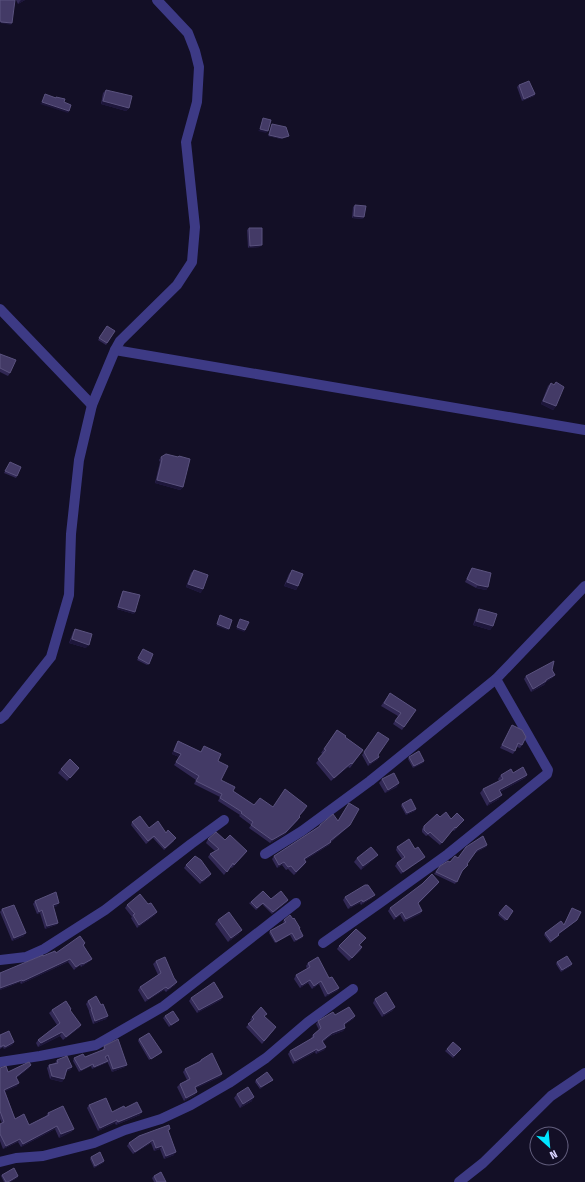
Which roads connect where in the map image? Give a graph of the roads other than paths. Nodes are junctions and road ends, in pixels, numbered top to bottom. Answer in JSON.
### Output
{"nodes":[{"id":1,"x":157,"y":0,"type":"edge"},
{"id":2,"x":0,"y":309,"type":"edge"},
{"id":3,"x":115,"y":350,"type":"junction"},
{"id":4,"x":92,"y":405,"type":"junction"},
{"id":5,"x":585,"y":430,"type":"edge"},
{"id":6,"x":585,"y":586,"type":"edge"},
{"id":7,"x":496,"y":679,"type":"junction"},
{"id":8,"x":0,"y":718,"type":"edge"},
{"id":9,"x":224,"y":820,"type":"dead end"},
{"id":10,"x":265,"y":854,"type":"dead end"},
{"id":11,"x":296,"y":903,"type":"dead end"},
{"id":12,"x":323,"y":943,"type":"dead end"},
{"id":13,"x":0,"y":960,"type":"edge"},
{"id":14,"x":353,"y":989,"type":"dead end"},
{"id":15,"x":0,"y":1062,"type":"edge"},
{"id":16,"x":585,"y":1073,"type":"edge"},
{"id":17,"x":0,"y":1162,"type":"edge"},
{"id":18,"x":459,"y":1182,"type":"edge"}],
"edges":[{"from":1,"to":3,"type":"street"},
{"from":2,"to":4,"type":"street"},
{"from":3,"to":4,"type":"street"},
{"from":3,"to":5,"type":"street"},
{"from":4,"to":8,"type":"street"},
{"from":6,"to":7,"type":"street"},
{"from":7,"to":10,"type":"street"},
{"from":7,"to":12,"type":"street"},
{"from":9,"to":13,"type":"street"},
{"from":11,"to":15,"type":"street"},
{"from":14,"to":17,"type":"street"},
{"from":16,"to":18,"type":"street"}]}
